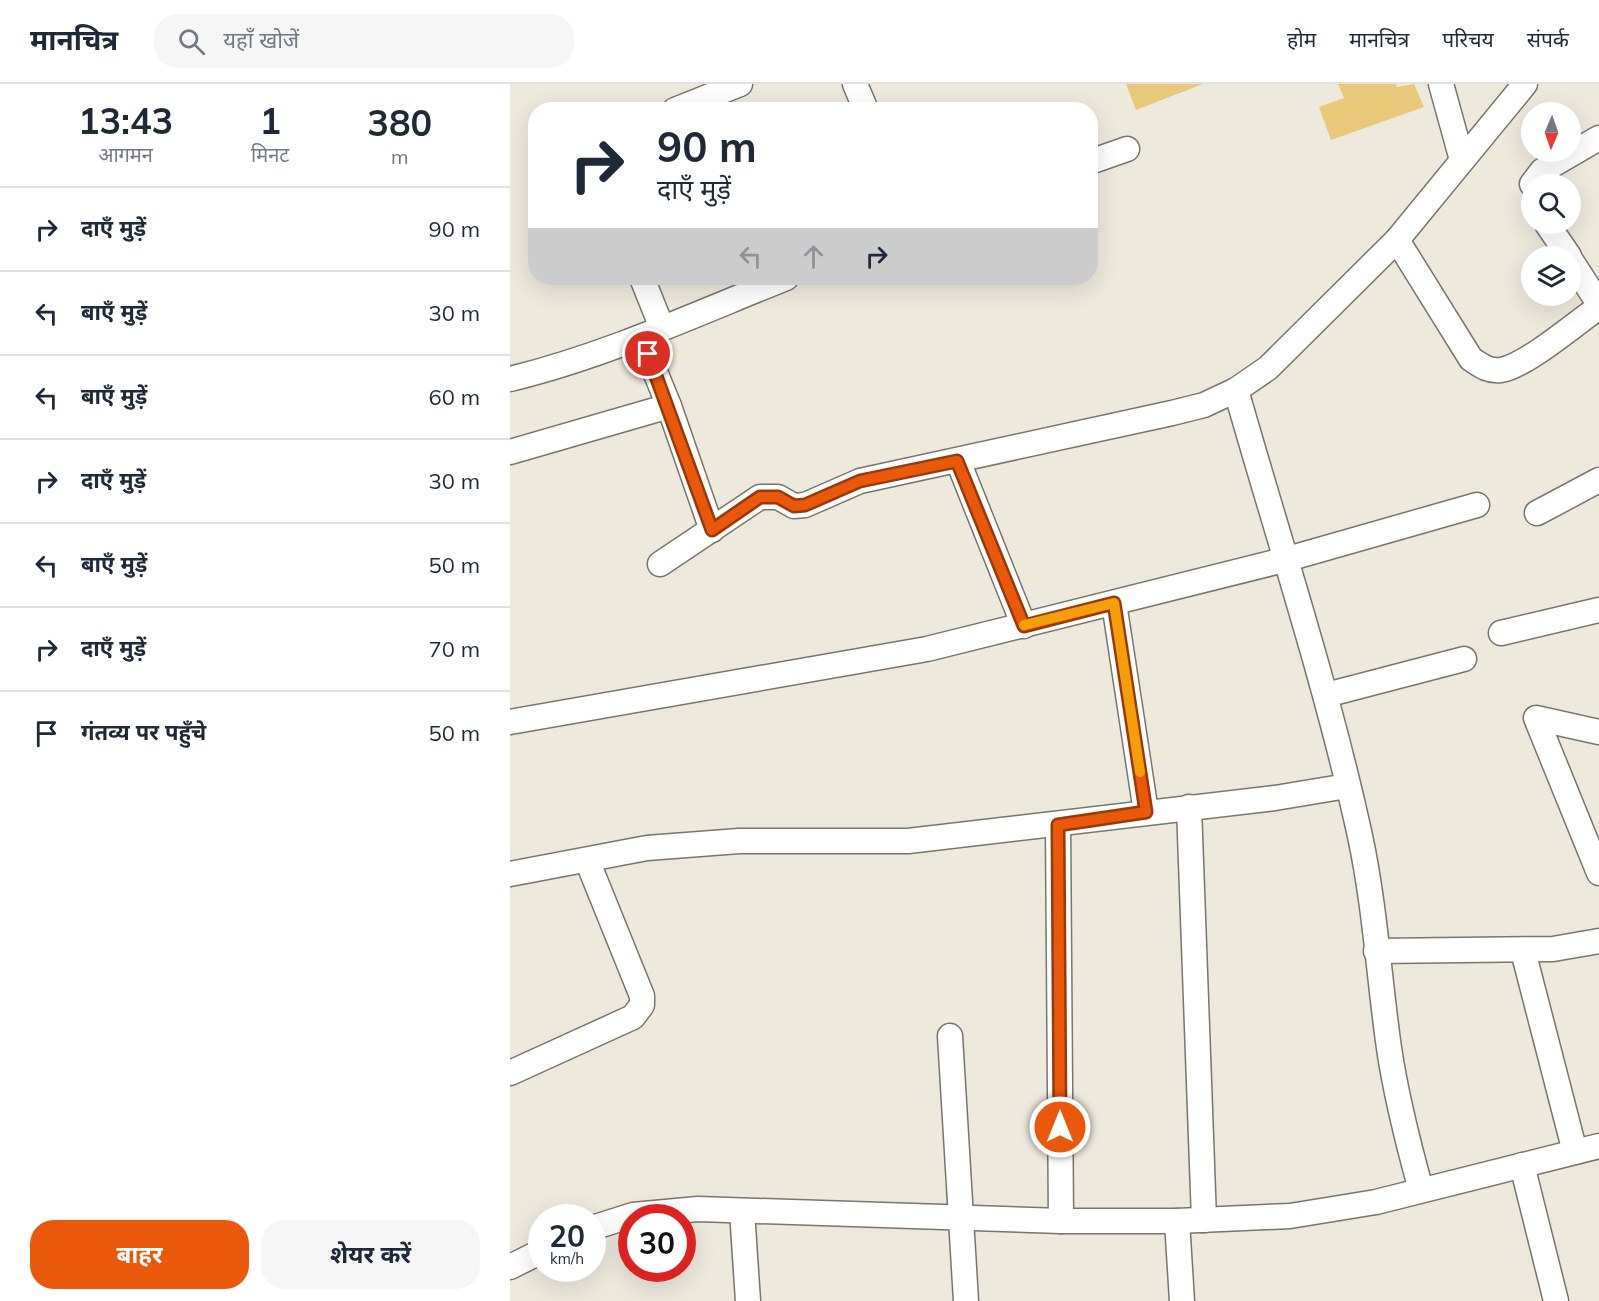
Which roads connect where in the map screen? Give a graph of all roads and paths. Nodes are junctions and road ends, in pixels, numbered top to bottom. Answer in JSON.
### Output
{"nodes":[{"id":1,"x":740,"y":84,"type":"edge"},
{"id":2,"x":855,"y":84,"type":"edge"},
{"id":3,"x":1441,"y":84,"type":"edge"},
{"id":4,"x":1525,"y":84,"type":"edge"},
{"id":5,"x":695,"y":102,"type":"edge"},
{"id":6,"x":863,"y":102,"type":"edge"},
{"id":7,"x":1599,"y":138,"type":"edge"},
{"id":8,"x":1127,"y":149,"type":"dead end"},
{"id":9,"x":1098,"y":159,"type":"edge"},
{"id":10,"x":1462,"y":160,"type":"junction"},
{"id":11,"x":1540,"y":174,"type":"edge"},
{"id":12,"x":1397,"y":240,"type":"junction"},
{"id":13,"x":1581,"y":276,"type":"edge"},
{"id":14,"x":643,"y":285,"type":"edge"},
{"id":15,"x":769,"y":285,"type":"edge"},
{"id":16,"x":1599,"y":306,"type":"edge"},
{"id":17,"x":652,"y":332,"type":"junction"},
{"id":18,"x":510,"y":379,"type":"edge"},
{"id":19,"x":1236,"y":390,"type":"junction"},
{"id":20,"x":669,"y":406,"type":"junction"},
{"id":21,"x":510,"y":452,"type":"edge"},
{"id":22,"x":957,"y":461,"type":"junction"},
{"id":23,"x":1599,"y":480,"type":"edge"},
{"id":24,"x":1477,"y":505,"type":"dead end"},
{"id":25,"x":1537,"y":513,"type":"dead end"},
{"id":26,"x":712,"y":530,"type":"junction"},
{"id":27,"x":1284,"y":560,"type":"junction"},
{"id":28,"x":660,"y":564,"type":"dead end"},
{"id":29,"x":1114,"y":603,"type":"junction"},
{"id":30,"x":1599,"y":610,"type":"edge"},
{"id":31,"x":1024,"y":626,"type":"junction"},
{"id":32,"x":1501,"y":633,"type":"dead end"},
{"id":33,"x":1464,"y":659,"type":"dead end"},
{"id":34,"x":1326,"y":695,"type":"junction"},
{"id":35,"x":510,"y":722,"type":"edge"},
{"id":36,"x":1599,"y":732,"type":"edge"},
{"id":37,"x":1347,"y":786,"type":"junction"},
{"id":38,"x":1189,"y":807,"type":"junction"},
{"id":39,"x":1146,"y":812,"type":"junction"},
{"id":40,"x":1058,"y":825,"type":"junction"},
{"id":41,"x":586,"y":860,"type":"junction"},
{"id":42,"x":1599,"y":873,"type":"edge"},
{"id":43,"x":510,"y":874,"type":"edge"},
{"id":44,"x":1599,"y":941,"type":"edge"},
{"id":45,"x":1376,"y":951,"type":"junction"},
{"id":46,"x":1523,"y":951,"type":"junction"},
{"id":47,"x":950,"y":1036,"type":"dead end"},
{"id":48,"x":510,"y":1073,"type":"edge"},
{"id":49,"x":1599,"y":1146,"type":"edge"},
{"id":50,"x":1575,"y":1152,"type":"junction"},
{"id":51,"x":1522,"y":1165,"type":"junction"},
{"id":52,"x":1421,"y":1190,"type":"junction"},
{"id":53,"x":742,"y":1211,"type":"junction"},
{"id":54,"x":961,"y":1217,"type":"junction"},
{"id":55,"x":1204,"y":1220,"type":"junction"},
{"id":56,"x":1061,"y":1221,"type":"junction"},
{"id":57,"x":1178,"y":1221,"type":"junction"},
{"id":58,"x":606,"y":1224,"type":"edge"},
{"id":59,"x":528,"y":1254,"type":"edge"},
{"id":60,"x":513,"y":1258,"type":"edge"},
{"id":61,"x":748,"y":1301,"type":"edge"},
{"id":62,"x":966,"y":1301,"type":"edge"},
{"id":63,"x":1182,"y":1301,"type":"edge"},
{"id":64,"x":1556,"y":1301,"type":"edge"}],
"edges":[{"from":1,"to":5,"type":"street"},
{"from":2,"to":6,"type":"street"},
{"from":3,"to":10,"type":"street"},
{"from":4,"to":10,"type":"street"},
{"from":7,"to":11,"type":"street"},
{"from":8,"to":9,"type":"street"},
{"from":10,"to":12,"type":"street"},
{"from":12,"to":16,"type":"street"},
{"from":12,"to":19,"type":"street"},
{"from":13,"to":16,"type":"street"},
{"from":14,"to":17,"type":"street"},
{"from":15,"to":17,"type":"street"},
{"from":17,"to":18,"type":"street"},
{"from":17,"to":20,"type":"street"},
{"from":19,"to":22,"type":"street"},
{"from":19,"to":27,"type":"street"},
{"from":20,"to":21,"type":"street"},
{"from":20,"to":26,"type":"street"},
{"from":22,"to":26,"type":"street"},
{"from":22,"to":31,"type":"street"},
{"from":23,"to":25,"type":"street"},
{"from":24,"to":27,"type":"street"},
{"from":26,"to":28,"type":"street"},
{"from":27,"to":29,"type":"street"},
{"from":27,"to":34,"type":"street"},
{"from":29,"to":31,"type":"street"},
{"from":29,"to":39,"type":"street"},
{"from":30,"to":32,"type":"street"},
{"from":31,"to":35,"type":"street"},
{"from":33,"to":34,"type":"street"},
{"from":34,"to":37,"type":"street"},
{"from":36,"to":42,"type":"street"},
{"from":37,"to":38,"type":"street"},
{"from":37,"to":45,"type":"street"},
{"from":38,"to":39,"type":"street"},
{"from":38,"to":55,"type":"street"},
{"from":39,"to":40,"type":"street"},
{"from":40,"to":41,"type":"street"},
{"from":40,"to":56,"type":"street"},
{"from":41,"to":43,"type":"street"},
{"from":41,"to":48,"type":"street"},
{"from":44,"to":46,"type":"street"},
{"from":45,"to":46,"type":"street"},
{"from":45,"to":52,"type":"street"},
{"from":46,"to":50,"type":"street"},
{"from":47,"to":54,"type":"street"},
{"from":49,"to":50,"type":"street"},
{"from":50,"to":51,"type":"street"},
{"from":51,"to":52,"type":"street"},
{"from":51,"to":64,"type":"street"},
{"from":52,"to":55,"type":"street"},
{"from":53,"to":54,"type":"street"},
{"from":53,"to":58,"type":"street"},
{"from":53,"to":61,"type":"street"},
{"from":54,"to":56,"type":"street"},
{"from":54,"to":62,"type":"street"},
{"from":55,"to":57,"type":"street"},
{"from":56,"to":57,"type":"street"},
{"from":57,"to":63,"type":"street"},
{"from":59,"to":60,"type":"street"}]}
